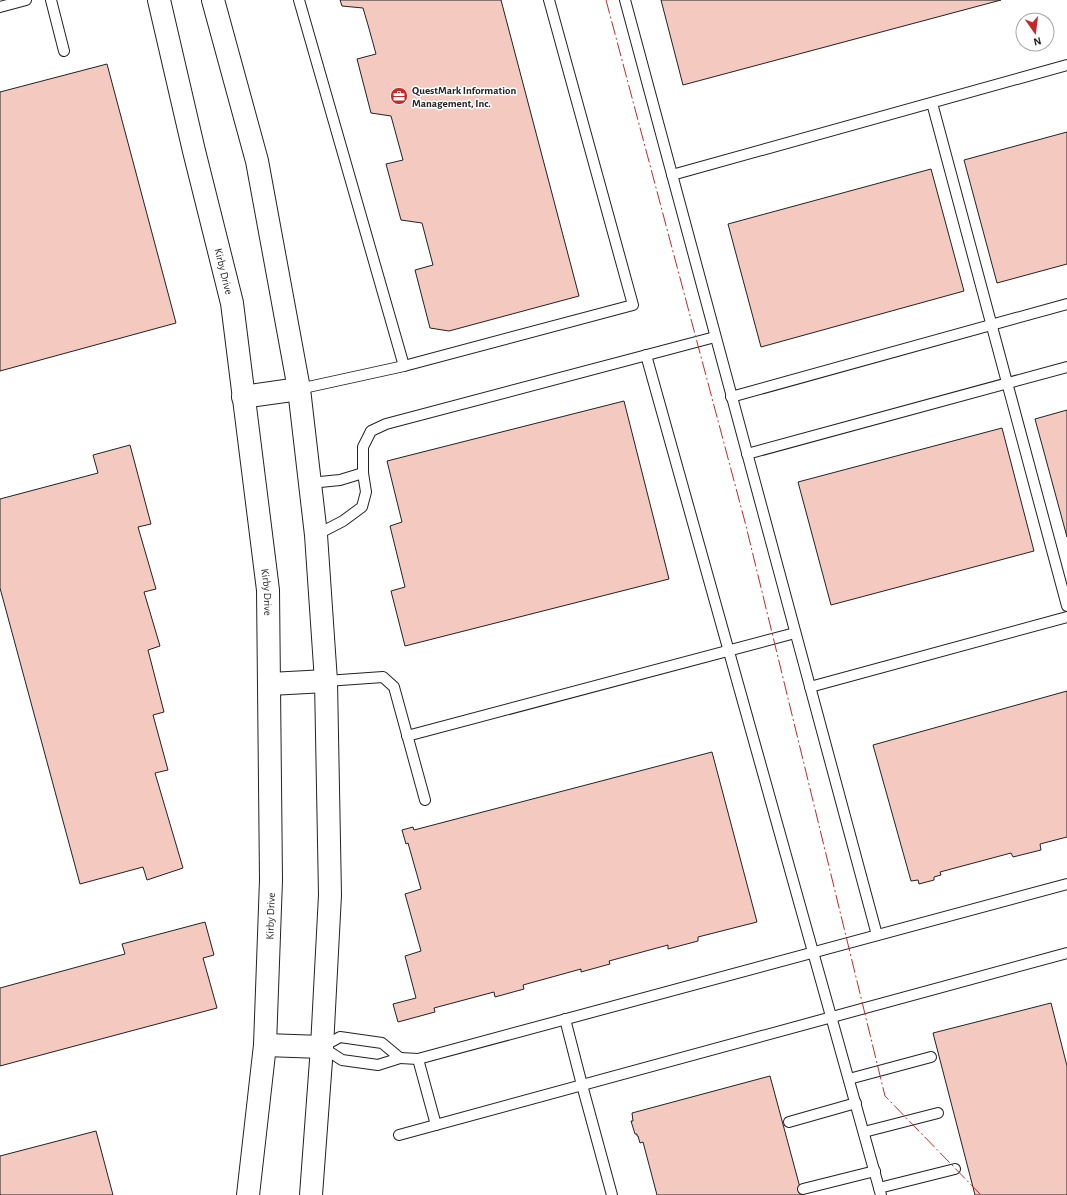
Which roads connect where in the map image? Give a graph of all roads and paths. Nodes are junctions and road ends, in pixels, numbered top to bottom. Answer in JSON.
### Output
{"nodes":[{"id":1,"x":26,"y":0,"type":"edge"},
{"id":2,"x":51,"y":0,"type":"edge"},
{"id":3,"x":159,"y":0,"type":"edge"},
{"id":4,"x":213,"y":0,"type":"edge"},
{"id":5,"x":299,"y":0,"type":"edge"},
{"id":6,"x":549,"y":0,"type":"edge"},
{"id":7,"x":625,"y":0,"type":"edge"},
{"id":8,"x":0,"y":7,"type":"edge"},
{"id":9,"x":64,"y":51,"type":"dead end"},
{"id":10,"x":1067,"y":65,"type":"edge"},
{"id":11,"x":932,"y":103,"type":"junction"},
{"id":12,"x":672,"y":175,"type":"junction"},
{"id":13,"x":1067,"y":304,"type":"edge"},
{"id":14,"x":992,"y":324,"type":"junction"},
{"id":15,"x":715,"y":337,"type":"junction"},
{"id":16,"x":646,"y":355,"type":"junction"},
{"id":17,"x":404,"y":366,"type":"junction"},
{"id":18,"x":1067,"y":367,"type":"edge"},
{"id":19,"x":1008,"y":384,"type":"junction"},
{"id":20,"x":299,"y":389,"type":"junction"},
{"id":21,"x":243,"y":397,"type":"junction"},
{"id":22,"x":732,"y":397,"type":"junction"},
{"id":23,"x":747,"y":454,"type":"junction"},
{"id":24,"x":363,"y":472,"type":"junction"},
{"id":25,"x":310,"y":484,"type":"junction"},
{"id":26,"x":316,"y":535,"type":"junction"},
{"id":27,"x":1067,"y":606,"type":"edge"},
{"id":28,"x":1067,"y":617,"type":"edge"},
{"id":29,"x":795,"y":633,"type":"junction"},
{"id":30,"x":729,"y":651,"type":"junction"},
{"id":31,"x":326,"y":681,"type":"junction"},
{"id":32,"x":270,"y":684,"type":"junction"},
{"id":33,"x":810,"y":687,"type":"junction"},
{"id":34,"x":407,"y":736,"type":"junction"},
{"id":35,"x":425,"y":800,"type":"dead end"},
{"id":36,"x":1067,"y":884,"type":"edge"},
{"id":37,"x":877,"y":935,"type":"junction"},
{"id":38,"x":813,"y":952,"type":"junction"},
{"id":39,"x":1067,"y":953,"type":"edge"},
{"id":40,"x":832,"y":1017,"type":"junction"},
{"id":41,"x":565,"y":1019,"type":"junction"},
{"id":42,"x":265,"y":1045,"type":"junction"},
{"id":43,"x":322,"y":1047,"type":"junction"},
{"id":44,"x":931,"y":1057,"type":"dead end"},
{"id":45,"x":400,"y":1058,"type":"junction"},
{"id":46,"x":418,"y":1059,"type":"junction"},
{"id":47,"x":849,"y":1079,"type":"junction"},
{"id":48,"x":582,"y":1085,"type":"junction"},
{"id":49,"x":856,"y":1103,"type":"junction"},
{"id":50,"x":938,"y":1113,"type":"dead end"},
{"id":51,"x":789,"y":1122,"type":"dead end"},
{"id":52,"x":436,"y":1125,"type":"junction"},
{"id":53,"x":864,"y":1132,"type":"junction"},
{"id":54,"x":399,"y":1135,"type":"dead end"},
{"id":55,"x":955,"y":1169,"type":"dead end"},
{"id":56,"x":875,"y":1171,"type":"junction"},
{"id":57,"x":803,"y":1189,"type":"dead end"},
{"id":58,"x":880,"y":1191,"type":"edge"},
{"id":59,"x":248,"y":1195,"type":"edge"},
{"id":60,"x":311,"y":1195,"type":"edge"},
{"id":61,"x":612,"y":1195,"type":"edge"}],
"edges":[{"from":1,"to":8,"type":"lane"},
{"from":2,"to":9,"type":"lane"},
{"from":3,"to":21,"type":"main road","name":"Kirby Drive"},
{"from":4,"to":20,"type":"main road"},
{"from":5,"to":17,"type":"lane"},
{"from":6,"to":17,"type":"lane"},
{"from":7,"to":12,"type":"lane"},
{"from":10,"to":11,"type":"lane"},
{"from":11,"to":12,"type":"lane"},
{"from":11,"to":14,"type":"lane"},
{"from":12,"to":15,"type":"lane"},
{"from":13,"to":14,"type":"lane"},
{"from":14,"to":19,"type":"lane"},
{"from":14,"to":22,"type":"lane"},
{"from":15,"to":16,"type":"lane"},
{"from":15,"to":22,"type":"lane"},
{"from":16,"to":24,"type":"lane"},
{"from":16,"to":30,"type":"lane"},
{"from":17,"to":20,"type":"lane"},
{"from":18,"to":19,"type":"lane"},
{"from":19,"to":23,"type":"lane"},
{"from":19,"to":27,"type":"lane"},
{"from":20,"to":21,"type":"main road"},
{"from":20,"to":25,"type":"main road"},
{"from":21,"to":32,"type":"main road","name":"Kirby Drive"},
{"from":22,"to":23,"type":"lane"},
{"from":23,"to":29,"type":"lane"},
{"from":24,"to":25,"type":"lane"},
{"from":24,"to":26,"type":"lane"},
{"from":25,"to":26,"type":"main road"},
{"from":26,"to":31,"type":"main road"},
{"from":28,"to":33,"type":"lane"},
{"from":29,"to":30,"type":"lane"},
{"from":29,"to":33,"type":"lane"},
{"from":30,"to":34,"type":"lane"},
{"from":30,"to":38,"type":"lane"},
{"from":31,"to":32,"type":"main road"},
{"from":31,"to":34,"type":"lane"},
{"from":31,"to":43,"type":"main road"},
{"from":32,"to":42,"type":"main road","name":"Kirby Drive"},
{"from":33,"to":37,"type":"lane"},
{"from":34,"to":35,"type":"lane"},
{"from":36,"to":37,"type":"lane"},
{"from":37,"to":38,"type":"lane"},
{"from":38,"to":40,"type":"lane"},
{"from":38,"to":41,"type":"lane"},
{"from":39,"to":40,"type":"lane"},
{"from":40,"to":47,"type":"lane"},
{"from":40,"to":48,"type":"lane"},
{"from":41,"to":46,"type":"lane"},
{"from":41,"to":48,"type":"lane"},
{"from":42,"to":43,"type":"main road"},
{"from":42,"to":59,"type":"main road","name":"Kirby Drive"},
{"from":43,"to":45,"type":"lane"},
{"from":43,"to":45,"type":"lane"},
{"from":43,"to":60,"type":"main road"},
{"from":44,"to":47,"type":"lane"},
{"from":45,"to":46,"type":"lane"},
{"from":46,"to":52,"type":"lane"},
{"from":47,"to":49,"type":"lane"},
{"from":48,"to":52,"type":"lane"},
{"from":48,"to":61,"type":"lane"},
{"from":49,"to":51,"type":"lane"},
{"from":49,"to":53,"type":"lane"},
{"from":50,"to":53,"type":"lane"},
{"from":52,"to":54,"type":"lane"},
{"from":53,"to":56,"type":"lane"},
{"from":55,"to":58,"type":"lane"},
{"from":56,"to":57,"type":"lane"},
{"from":56,"to":58,"type":"lane"}]}
